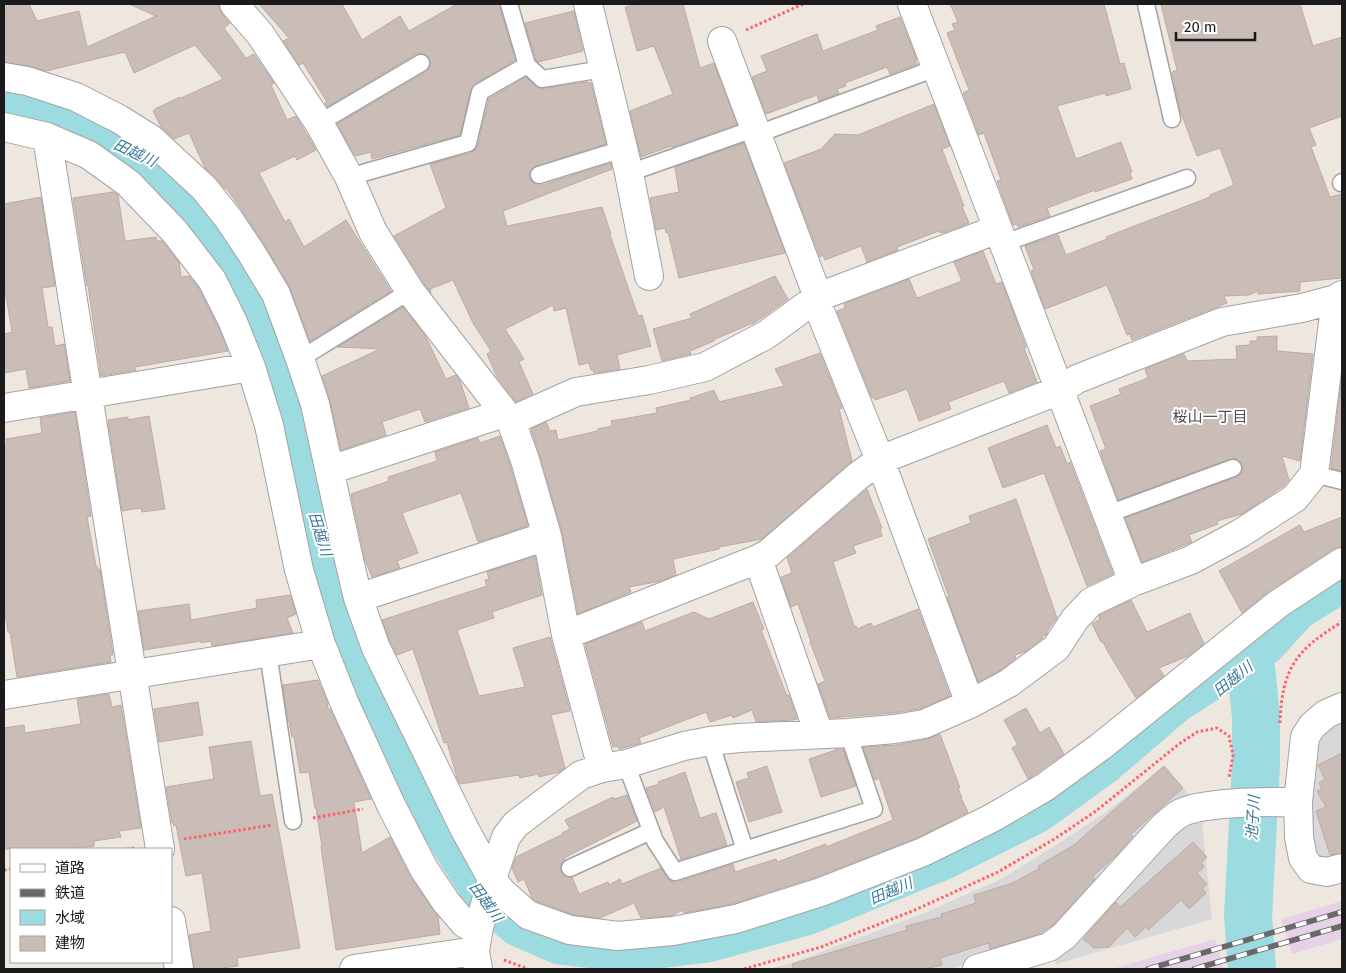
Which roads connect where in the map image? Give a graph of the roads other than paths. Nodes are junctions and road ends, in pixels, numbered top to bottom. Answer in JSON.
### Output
{"nodes":[{"id":1,"x":234,"y":4,"type":"edge"},
{"id":2,"x":509,"y":4,"type":"edge"},
{"id":3,"x":588,"y":4,"type":"edge"},
{"id":4,"x":912,"y":4,"type":"edge"},
{"id":5,"x":1146,"y":4,"type":"edge"},
{"id":6,"x":722,"y":41,"type":"road end"},
{"id":7,"x":421,"y":63,"type":"dead end"},
{"id":8,"x":527,"y":65,"type":"junction"},
{"id":9,"x":936,"y":68,"type":"junction"},
{"id":10,"x":603,"y":69,"type":"junction"},
{"id":11,"x":4,"y":77,"type":"edge"},
{"id":12,"x":1172,"y":119,"type":"dead end"},
{"id":13,"x":319,"y":123,"type":"junction"},
{"id":14,"x":4,"y":127,"type":"edge"},
{"id":15,"x":758,"y":134,"type":"junction"},
{"id":16,"x":47,"y":137,"type":"junction"},
{"id":17,"x":626,"y":161,"type":"junction"},
{"id":18,"x":540,"y":175,"type":"dead end"},
{"id":19,"x":350,"y":177,"type":"junction"},
{"id":20,"x":1187,"y":178,"type":"dead end"},
{"id":21,"x":1001,"y":236,"type":"junction"},
{"id":22,"x":649,"y":276,"type":"dead end"},
{"id":23,"x":410,"y":291,"type":"junction"},
{"id":24,"x":818,"y":297,"type":"junction"},
{"id":25,"x":1339,"y":297,"type":"edge"},
{"id":26,"x":300,"y":359,"type":"junction"},
{"id":27,"x":251,"y":367,"type":"junction"},
{"id":28,"x":1060,"y":390,"type":"junction"},
{"id":29,"x":87,"y":394,"type":"junction"},
{"id":30,"x":4,"y":408,"type":"edge"},
{"id":31,"x":508,"y":417,"type":"junction"},
{"id":32,"x":880,"y":460,"type":"junction"},
{"id":33,"x":1233,"y":468,"type":"dead end"},
{"id":34,"x":330,"y":470,"type":"junction"},
{"id":35,"x":1314,"y":474,"type":"junction"},
{"id":36,"x":1342,"y":481,"type":"edge"},
{"id":37,"x":1108,"y":514,"type":"junction"},
{"id":38,"x":547,"y":536,"type":"junction"},
{"id":39,"x":758,"y":559,"type":"junction"},
{"id":40,"x":1342,"y":562,"type":"edge"},
{"id":41,"x":1133,"y":582,"type":"junction"},
{"id":42,"x":358,"y":598,"type":"junction"},
{"id":43,"x":566,"y":635,"type":"junction"},
{"id":44,"x":321,"y":644,"type":"junction"},
{"id":45,"x":268,"y":652,"type":"junction"},
{"id":46,"x":132,"y":674,"type":"junction"},
{"id":47,"x":4,"y":695,"type":"edge"},
{"id":48,"x":970,"y":704,"type":"junction"},
{"id":49,"x":1342,"y":707,"type":"edge"},
{"id":50,"x":848,"y":733,"type":"junction"},
{"id":51,"x":819,"y":734,"type":"junction"},
{"id":52,"x":710,"y":741,"type":"junction"},
{"id":53,"x":614,"y":766,"type":"junction"},
{"id":54,"x":1286,"y":802,"type":"junction"},
{"id":55,"x":293,"y":821,"type":"road end"},
{"id":56,"x":651,"y":831,"type":"junction"},
{"id":57,"x":160,"y":846,"type":"edge"},
{"id":58,"x":745,"y":850,"type":"junction"},
{"id":59,"x":570,"y":868,"type":"dead end"},
{"id":60,"x":1342,"y":868,"type":"edge"},
{"id":61,"x":491,"y":882,"type":"junction"},
{"id":62,"x":172,"y":927,"type":"edge"},
{"id":63,"x":477,"y":945,"type":"edge"},
{"id":64,"x":179,"y":969,"type":"edge"},
{"id":65,"x":354,"y":969,"type":"edge"},
{"id":66,"x":976,"y":969,"type":"edge"}],
"edges":[{"from":1,"to":13,"type":"street"},
{"from":2,"to":8,"type":"lane"},
{"from":3,"to":10,"type":"street"},
{"from":4,"to":9,"type":"street"},
{"from":5,"to":12,"type":"lane"},
{"from":6,"to":15,"type":"street"},
{"from":7,"to":13,"type":"lane"},
{"from":8,"to":10,"type":"lane"},
{"from":8,"to":19,"type":"lane"},
{"from":9,"to":15,"type":"lane"},
{"from":9,"to":21,"type":"street"},
{"from":10,"to":17,"type":"street"},
{"from":11,"to":26,"type":"street"},
{"from":13,"to":19,"type":"street"},
{"from":14,"to":16,"type":"street"},
{"from":15,"to":17,"type":"lane"},
{"from":15,"to":24,"type":"street"},
{"from":16,"to":27,"type":"street"},
{"from":16,"to":29,"type":"street"},
{"from":17,"to":18,"type":"lane"},
{"from":17,"to":22,"type":"street"},
{"from":19,"to":23,"type":"street"},
{"from":20,"to":21,"type":"lane"},
{"from":21,"to":24,"type":"street"},
{"from":21,"to":28,"type":"street"},
{"from":23,"to":26,"type":"lane"},
{"from":23,"to":31,"type":"street"},
{"from":24,"to":31,"type":"street"},
{"from":24,"to":32,"type":"street"},
{"from":25,"to":28,"type":"street"},
{"from":25,"to":35,"type":"street"},
{"from":26,"to":34,"type":"street"},
{"from":27,"to":29,"type":"street"},
{"from":27,"to":44,"type":"street"},
{"from":28,"to":32,"type":"street"},
{"from":28,"to":37,"type":"street"},
{"from":29,"to":30,"type":"street"},
{"from":29,"to":46,"type":"street"},
{"from":31,"to":34,"type":"street"},
{"from":31,"to":38,"type":"street"},
{"from":32,"to":39,"type":"street"},
{"from":32,"to":48,"type":"street"},
{"from":33,"to":37,"type":"lane"},
{"from":34,"to":42,"type":"street"},
{"from":35,"to":36,"type":"lane"},
{"from":35,"to":41,"type":"street"},
{"from":37,"to":41,"type":"street"},
{"from":38,"to":42,"type":"street"},
{"from":38,"to":43,"type":"street"},
{"from":39,"to":43,"type":"street"},
{"from":39,"to":51,"type":"street"},
{"from":40,"to":61,"type":"street"},
{"from":41,"to":48,"type":"street"},
{"from":42,"to":61,"type":"street"},
{"from":43,"to":53,"type":"street"},
{"from":44,"to":45,"type":"street"},
{"from":44,"to":63,"type":"street"},
{"from":45,"to":46,"type":"street"},
{"from":45,"to":55,"type":"lane"},
{"from":46,"to":47,"type":"street"},
{"from":46,"to":57,"type":"street"},
{"from":48,"to":50,"type":"street"},
{"from":49,"to":54,"type":"street"},
{"from":50,"to":51,"type":"street"},
{"from":50,"to":58,"type":"lane"},
{"from":51,"to":52,"type":"street"},
{"from":52,"to":53,"type":"street"},
{"from":52,"to":58,"type":"lane"},
{"from":53,"to":56,"type":"lane"},
{"from":53,"to":61,"type":"street"},
{"from":54,"to":60,"type":"street"},
{"from":54,"to":66,"type":"street"},
{"from":56,"to":58,"type":"lane"},
{"from":56,"to":59,"type":"lane"},
{"from":61,"to":63,"type":"street"},
{"from":62,"to":64,"type":"street"},
{"from":63,"to":65,"type":"street"}]}
